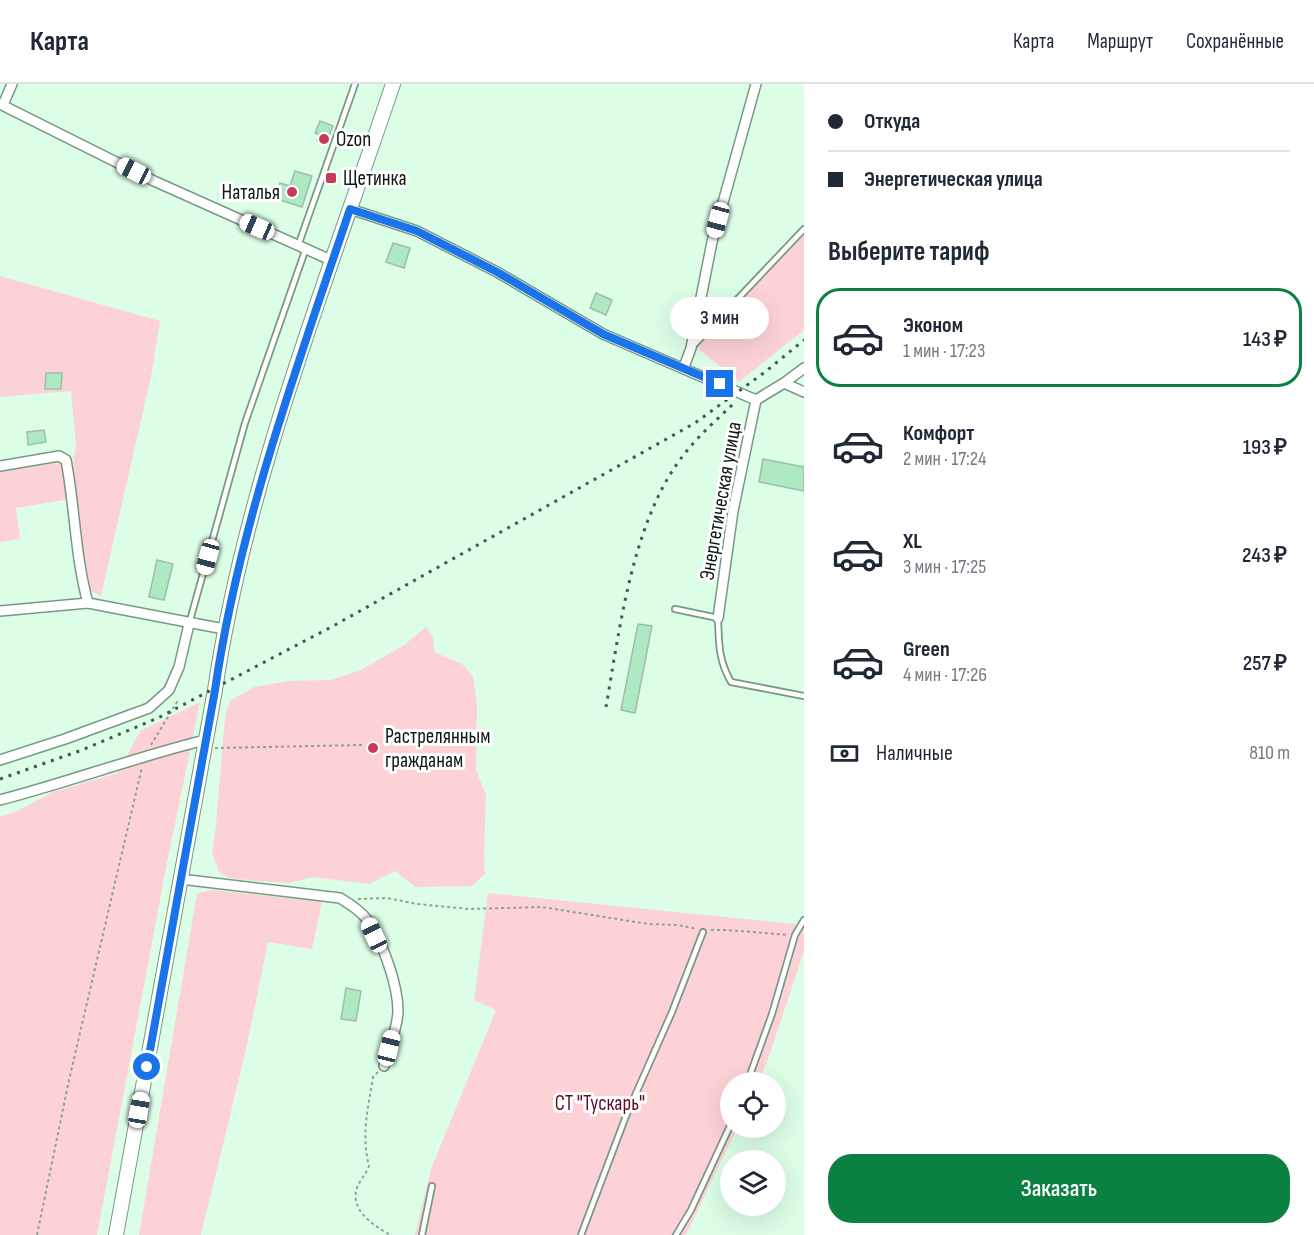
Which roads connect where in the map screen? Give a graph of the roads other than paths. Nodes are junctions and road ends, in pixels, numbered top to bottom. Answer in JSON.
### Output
{"nodes":[{"id":1,"x":12,"y":84,"type":"edge"},
{"id":2,"x":355,"y":84,"type":"edge"},
{"id":3,"x":393,"y":84,"type":"edge"},
{"id":4,"x":756,"y":84,"type":"edge"},
{"id":5,"x":2,"y":104,"type":"edge"},
{"id":6,"x":350,"y":209,"type":"junction"},
{"id":7,"x":804,"y":229,"type":"edge"},
{"id":8,"x":302,"y":247,"type":"junction"},
{"id":9,"x":333,"y":261,"type":"junction"},
{"id":10,"x":691,"y":348,"type":"junction"},
{"id":11,"x":684,"y":367,"type":"junction"},
{"id":12,"x":804,"y":368,"type":"edge"},
{"id":13,"x":784,"y":383,"type":"junction"},
{"id":14,"x":804,"y":392,"type":"edge"},
{"id":15,"x":756,"y":400,"type":"junction"},
{"id":16,"x":0,"y":466,"type":"edge"},
{"id":17,"x":88,"y":603,"type":"junction"},
{"id":18,"x":675,"y":609,"type":"dead end"},
{"id":19,"x":0,"y":611,"type":"edge"},
{"id":20,"x":717,"y":618,"type":"junction"},
{"id":21,"x":189,"y":624,"type":"junction"},
{"id":22,"x":224,"y":629,"type":"junction"},
{"id":23,"x":804,"y":696,"type":"edge"},
{"id":24,"x":205,"y":744,"type":"junction"},
{"id":25,"x":0,"y":760,"type":"edge"},
{"id":26,"x":0,"y":801,"type":"edge"},
{"id":27,"x":180,"y":879,"type":"junction"},
{"id":28,"x":804,"y":920,"type":"edge"},
{"id":29,"x":703,"y":932,"type":"road end"},
{"id":30,"x":384,"y":1066,"type":"road end"},
{"id":31,"x":751,"y":1072,"type":"edge"},
{"id":32,"x":724,"y":1138,"type":"edge"},
{"id":33,"x":432,"y":1186,"type":"dead end"},
{"id":34,"x":116,"y":1235,"type":"edge"},
{"id":35,"x":422,"y":1235,"type":"edge"},
{"id":36,"x":580,"y":1235,"type":"edge"},
{"id":37,"x":676,"y":1235,"type":"edge"}],
"edges":[{"from":1,"to":5,"type":"street"},
{"from":2,"to":8,"type":"lane"},
{"from":3,"to":6,"type":"main road"},
{"from":4,"to":10,"type":"street"},
{"from":5,"to":8,"type":"street"},
{"from":6,"to":9,"type":"main road"},
{"from":6,"to":11,"type":"street","name":"Энергетическая улица"},
{"from":7,"to":10,"type":"lane"},
{"from":8,"to":9,"type":"street"},
{"from":8,"to":21,"type":"lane"},
{"from":9,"to":22,"type":"main road"},
{"from":10,"to":11,"type":"street"},
{"from":11,"to":15,"type":"street","name":"Энергетическая улица"},
{"from":12,"to":13,"type":"street"},
{"from":13,"to":14,"type":"street"},
{"from":13,"to":15,"type":"street"},
{"from":15,"to":20,"type":"street","name":"Энергетическая улица"},
{"from":16,"to":17,"type":"street"},
{"from":17,"to":19,"type":"street"},
{"from":17,"to":21,"type":"street"},
{"from":18,"to":20,"type":"lane","name":"Энергетическая улица"},
{"from":20,"to":23,"type":"lane"},
{"from":21,"to":22,"type":"street"},
{"from":21,"to":25,"type":"street"},
{"from":22,"to":24,"type":"main road"},
{"from":24,"to":26,"type":"street"},
{"from":24,"to":27,"type":"main road"},
{"from":27,"to":30,"type":"street"},
{"from":27,"to":34,"type":"main road"},
{"from":28,"to":31,"type":"lane"},
{"from":29,"to":36,"type":"lane"},
{"from":32,"to":37,"type":"lane"},
{"from":33,"to":35,"type":"lane"}]}
